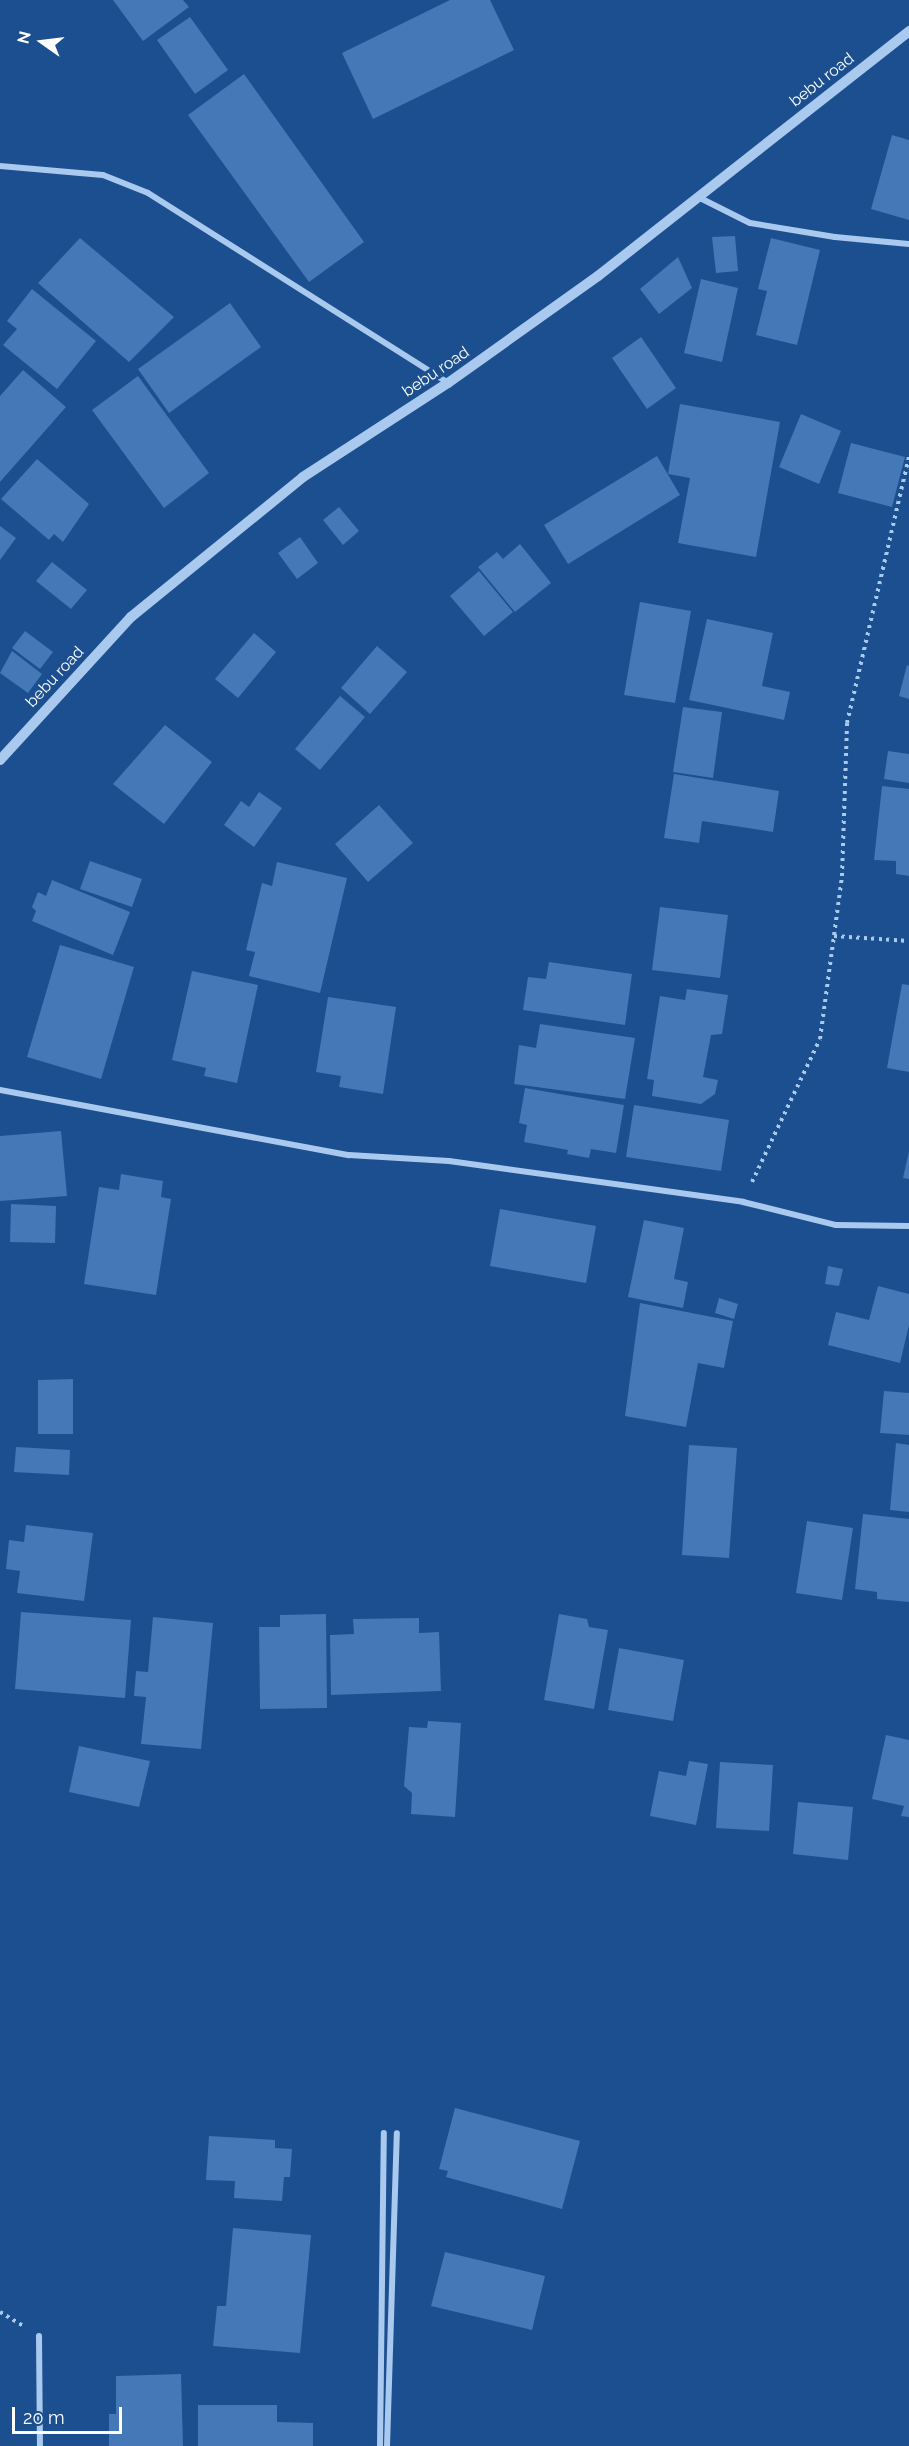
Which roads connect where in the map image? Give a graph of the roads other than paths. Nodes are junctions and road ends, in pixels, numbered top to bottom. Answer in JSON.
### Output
{"nodes":[{"id":1,"x":909,"y":31,"type":"edge"},
{"id":2,"x":0,"y":166,"type":"edge"},
{"id":3,"x":698,"y":197,"type":"junction"},
{"id":4,"x":909,"y":244,"type":"edge"},
{"id":5,"x":448,"y":383,"type":"junction"},
{"id":6,"x":0,"y":760,"type":"edge"},
{"id":7,"x":0,"y":1090,"type":"edge"},
{"id":8,"x":909,"y":1226,"type":"edge"},
{"id":9,"x":384,"y":2133,"type":"dead end"},
{"id":10,"x":397,"y":2133,"type":"dead end"},
{"id":11,"x":39,"y":2336,"type":"dead end"},
{"id":12,"x":40,"y":2446,"type":"edge"},
{"id":13,"x":380,"y":2446,"type":"edge"},
{"id":14,"x":387,"y":2446,"type":"edge"}],
"edges":[{"from":1,"to":3,"type":"street","name":"bebu road"},
{"from":2,"to":5,"type":"street"},
{"from":3,"to":4,"type":"street"},
{"from":3,"to":5,"type":"street","name":"bebu road"},
{"from":5,"to":6,"type":"street","name":"bebu road"},
{"from":7,"to":8,"type":"street"},
{"from":9,"to":13,"type":"street"},
{"from":10,"to":14,"type":"street"},
{"from":11,"to":12,"type":"street"}]}
